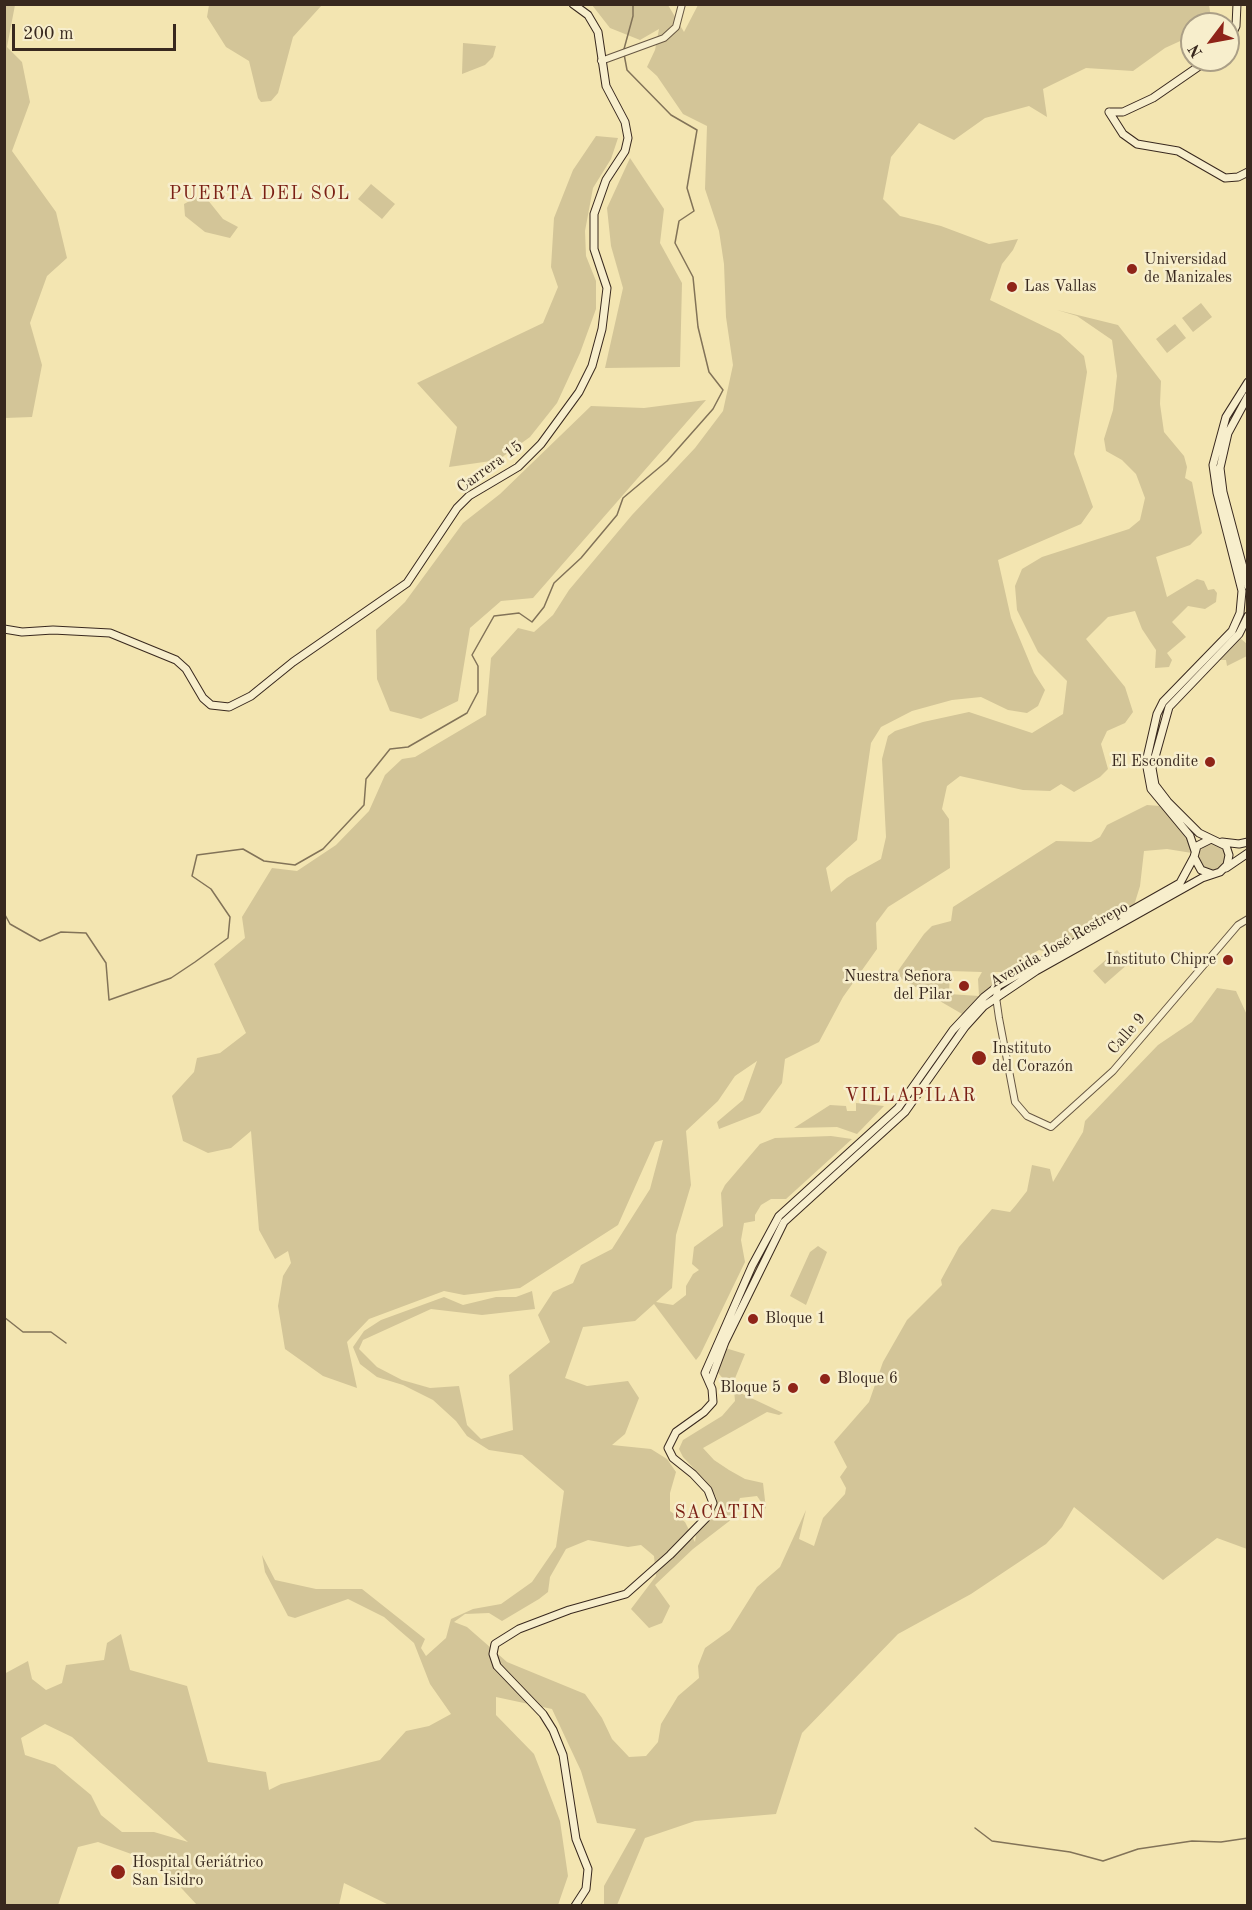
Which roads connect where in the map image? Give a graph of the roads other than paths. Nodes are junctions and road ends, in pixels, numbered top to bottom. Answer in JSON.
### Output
{"nodes":[{"id":1,"x":573,"y":4,"type":"edge"},
{"id":2,"x":681,"y":4,"type":"edge"},
{"id":3,"x":604,"y":60,"type":"junction"},
{"id":4,"x":1191,"y":72,"type":"edge"},
{"id":5,"x":1123,"y":112,"type":"junction"},
{"id":6,"x":1116,"y":123,"type":"junction"},
{"id":7,"x":1248,"y":172,"type":"edge"},
{"id":8,"x":1248,"y":382,"type":"edge"},
{"id":9,"x":1248,"y":396,"type":"edge"},
{"id":10,"x":1248,"y":586,"type":"edge"},
{"id":11,"x":1248,"y":616,"type":"edge"},
{"id":12,"x":4,"y":629,"type":"edge"},
{"id":13,"x":1211,"y":839,"type":"junction"},
{"id":14,"x":1222,"y":842,"type":"junction"},
{"id":15,"x":1248,"y":842,"type":"edge"},
{"id":16,"x":1194,"y":854,"type":"junction"},
{"id":17,"x":1248,"y":854,"type":"edge"},
{"id":18,"x":1224,"y":869,"type":"junction"},
{"id":19,"x":1215,"y":874,"type":"junction"},
{"id":20,"x":1248,"y":920,"type":"edge"},
{"id":21,"x":998,"y":986,"type":"junction"},
{"id":22,"x":996,"y":997,"type":"junction"},
{"id":23,"x":710,"y":1382,"type":"junction"},
{"id":24,"x":575,"y":1905,"type":"edge"}],
"edges":[{"from":1,"to":3,"type":"main road","name":"Carrera 15"},
{"from":2,"to":3,"type":"street"},
{"from":3,"to":12,"type":"main road","name":"Carrera 15"},
{"from":4,"to":5,"type":"main road"},
{"from":5,"to":6,"type":"main road"},
{"from":5,"to":6,"type":"main road"},
{"from":6,"to":7,"type":"main road"},
{"from":8,"to":16,"type":"main road"},
{"from":9,"to":10,"type":"main road"},
{"from":11,"to":13,"type":"main road"},
{"from":13,"to":14,"type":"main road"},
{"from":13,"to":16,"type":"main road"},
{"from":14,"to":15,"type":"main road"},
{"from":14,"to":18,"type":"main road"},
{"from":16,"to":19,"type":"main road"},
{"from":16,"to":21,"type":"main road","name":"Avenida José Restrepo"},
{"from":17,"to":18,"type":"main road"},
{"from":18,"to":19,"type":"main road"},
{"from":19,"to":22,"type":"main road","name":"Avenida José Restrepo"},
{"from":20,"to":22,"type":"street","name":"Calle 9"},
{"from":21,"to":22,"type":"street"},
{"from":21,"to":23,"type":"main road","name":"Avenida José Restrepo"},
{"from":22,"to":23,"type":"main road","name":"Avenida José Restrepo"},
{"from":23,"to":24,"type":"main road","name":"Avenida José Restrepo"}]}
